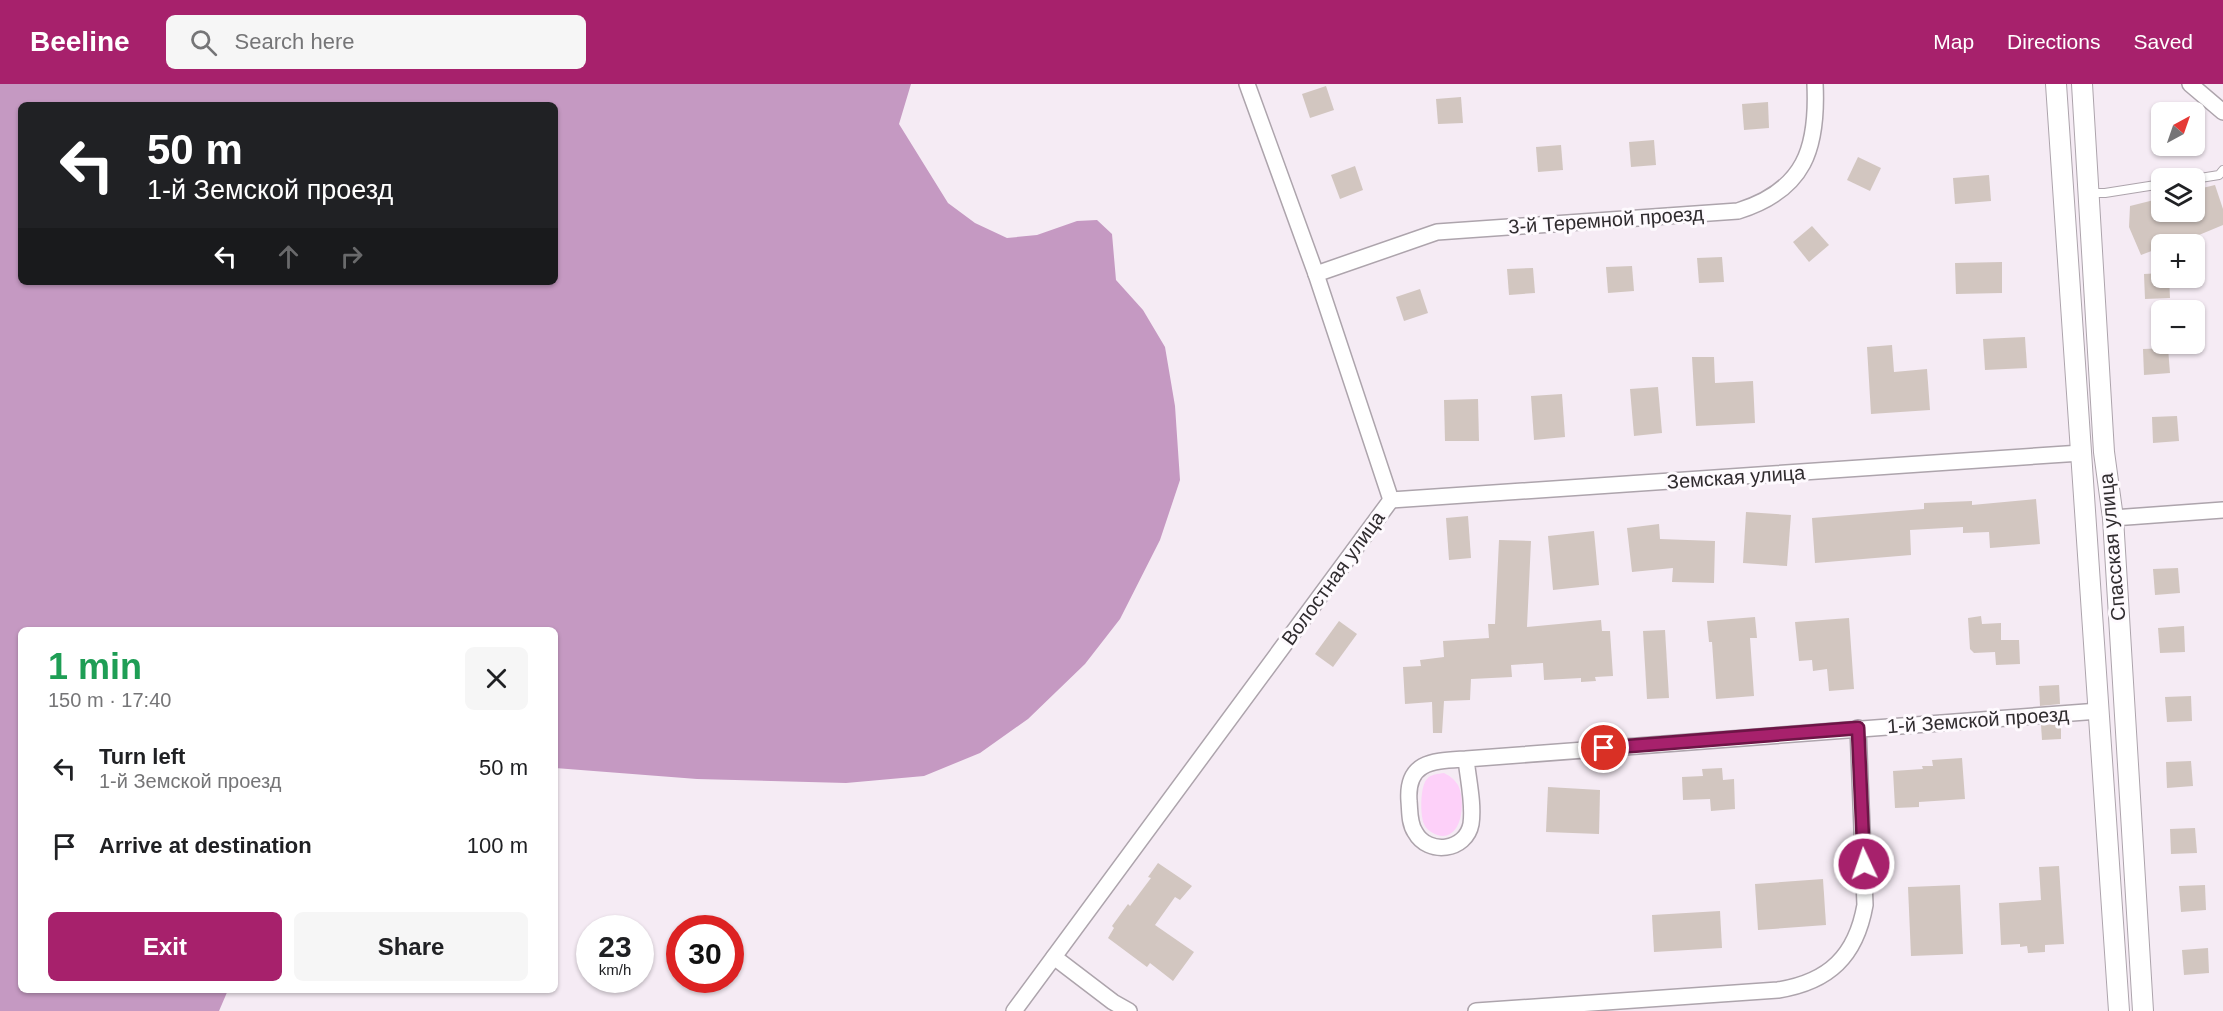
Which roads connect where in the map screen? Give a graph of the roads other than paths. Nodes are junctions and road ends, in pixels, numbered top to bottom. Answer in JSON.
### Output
{"nodes":[{"id":1,"x":1246,"y":84,"type":"edge"},
{"id":2,"x":1815,"y":84,"type":"edge"},
{"id":3,"x":2056,"y":84,"type":"edge"},
{"id":4,"x":2082,"y":84,"type":"edge"},
{"id":5,"x":2190,"y":84,"type":"edge"},
{"id":6,"x":2223,"y":112,"type":"edge"},
{"id":7,"x":2223,"y":170,"type":"edge"},
{"id":8,"x":2205,"y":177,"type":"edge"},
{"id":9,"x":2151,"y":186,"type":"edge"},
{"id":10,"x":2088,"y":193,"type":"junction"},
{"id":11,"x":1316,"y":274,"type":"junction"},
{"id":12,"x":2081,"y":453,"type":"junction"},
{"id":13,"x":1391,"y":500,"type":"junction"},
{"id":14,"x":2223,"y":510,"type":"edge"},
{"id":15,"x":2112,"y":518,"type":"junction"},
{"id":16,"x":2099,"y":711,"type":"junction"},
{"id":17,"x":1858,"y":728,"type":"junction"},
{"id":18,"x":1466,"y":759,"type":"junction"},
{"id":19,"x":1054,"y":957,"type":"junction"},
{"id":20,"x":1014,"y":1011,"type":"edge"},
{"id":21,"x":1129,"y":1011,"type":"edge"},
{"id":22,"x":1476,"y":1011,"type":"edge"},
{"id":23,"x":2119,"y":1011,"type":"edge"},
{"id":24,"x":2143,"y":1011,"type":"edge"}],
"edges":[{"from":1,"to":11,"type":"street","name":"Волостная улица"},
{"from":2,"to":11,"type":"street","name":"3-й Теремной проезд"},
{"from":3,"to":12,"type":"street","name":"Спасская улица"},
{"from":4,"to":10,"type":"street","name":"Спасская улица"},
{"from":5,"to":6,"type":"street"},
{"from":7,"to":8,"type":"lane"},
{"from":9,"to":10,"type":"lane"},
{"from":10,"to":15,"type":"street","name":"Спасская улица"},
{"from":11,"to":13,"type":"street","name":"Волостная улица"},
{"from":12,"to":13,"type":"street","name":"Земская улица"},
{"from":12,"to":16,"type":"street","name":"Спасская улица"},
{"from":13,"to":19,"type":"street","name":"Волостная улица"},
{"from":14,"to":15,"type":"street"},
{"from":15,"to":24,"type":"street","name":"Спасская улица"},
{"from":16,"to":17,"type":"street","name":"1-й Земской проезд"},
{"from":16,"to":23,"type":"street","name":"Спасская улица"},
{"from":17,"to":18,"type":"street","name":"1-й Земской проезд"},
{"from":17,"to":22,"type":"street","name":"1-й Земской проезд"},
{"from":18,"to":18,"type":"street","name":"1-й Земской проезд"},
{"from":19,"to":20,"type":"street","name":"Волостная улица"},
{"from":19,"to":21,"type":"street"}]}
